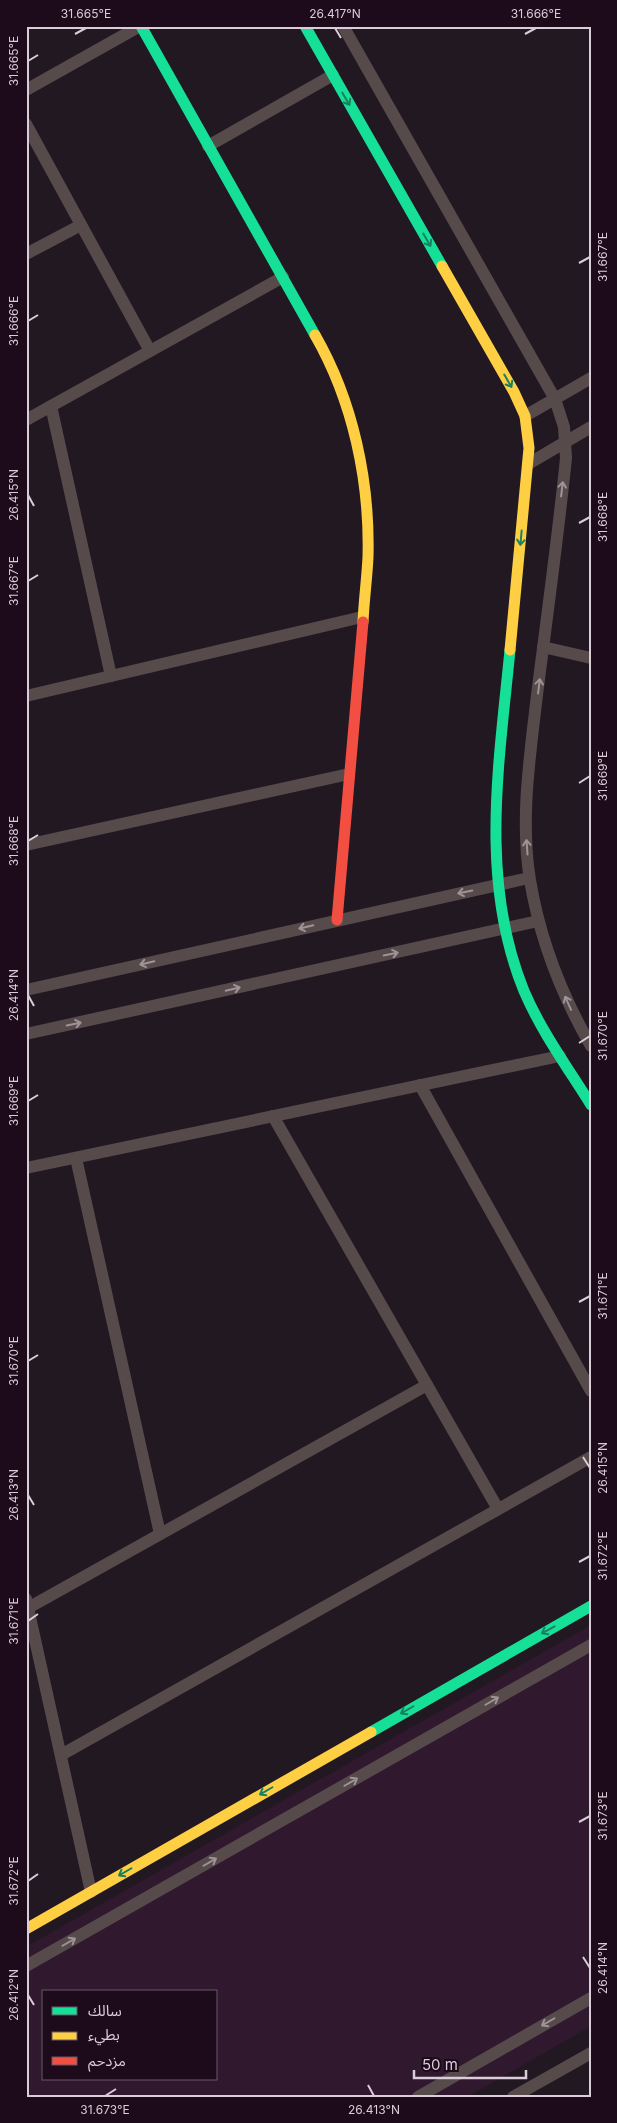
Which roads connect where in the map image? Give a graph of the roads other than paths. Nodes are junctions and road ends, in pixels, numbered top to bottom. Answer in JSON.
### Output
{"nodes":[{"id":1,"x":140,"y":26,"type":"edge"},
{"id":2,"x":304,"y":26,"type":"edge"},
{"id":3,"x":343,"y":26,"type":"edge"},
{"id":4,"x":333,"y":76,"type":"junction"},
{"id":5,"x":26,"y":90,"type":"edge"},
{"id":6,"x":26,"y":124,"type":"edge"},
{"id":7,"x":208,"y":146,"type":"junction"},
{"id":8,"x":81,"y":225,"type":"junction"},
{"id":9,"x":26,"y":254,"type":"edge"},
{"id":10,"x":282,"y":277,"type":"junction"},
{"id":11,"x":150,"y":351,"type":"junction"},
{"id":12,"x":591,"y":378,"type":"edge"},
{"id":13,"x":555,"y":399,"type":"junction"},
{"id":14,"x":51,"y":406,"type":"junction"},
{"id":15,"x":525,"y":416,"type":"junction"},
{"id":16,"x":26,"y":420,"type":"edge"},
{"id":17,"x":591,"y":427,"type":"edge"},
{"id":18,"x":566,"y":442,"type":"junction"},
{"id":19,"x":528,"y":464,"type":"junction"},
{"id":20,"x":362,"y":617,"type":"junction"},
{"id":21,"x":543,"y":647,"type":"junction"},
{"id":22,"x":591,"y":658,"type":"edge"},
{"id":23,"x":111,"y":676,"type":"junction"},
{"id":24,"x":26,"y":696,"type":"edge"},
{"id":25,"x":350,"y":774,"type":"junction"},
{"id":26,"x":26,"y":845,"type":"edge"},
{"id":27,"x":529,"y":878,"type":"junction"},
{"id":28,"x":498,"y":885,"type":"junction"},
{"id":29,"x":337,"y":920,"type":"junction"},
{"id":30,"x":538,"y":922,"type":"junction"},
{"id":31,"x":505,"y":929,"type":"junction"},
{"id":32,"x":26,"y":990,"type":"edge"},
{"id":33,"x":26,"y":1034,"type":"edge"},
{"id":34,"x":591,"y":1046,"type":"edge"},
{"id":35,"x":560,"y":1056,"type":"junction"},
{"id":36,"x":420,"y":1085,"type":"junction"},
{"id":37,"x":591,"y":1105,"type":"edge"},
{"id":38,"x":273,"y":1116,"type":"junction"},
{"id":39,"x":76,"y":1158,"type":"junction"},
{"id":40,"x":26,"y":1168,"type":"edge"},
{"id":41,"x":427,"y":1385,"type":"junction"},
{"id":42,"x":591,"y":1391,"type":"edge"},
{"id":43,"x":591,"y":1457,"type":"edge"},
{"id":44,"x":498,"y":1509,"type":"junction"},
{"id":45,"x":160,"y":1534,"type":"junction"},
{"id":46,"x":27,"y":1603,"type":"edge"},
{"id":47,"x":591,"y":1606,"type":"edge"},
{"id":48,"x":591,"y":1645,"type":"edge"},
{"id":49,"x":61,"y":1755,"type":"junction"},
{"id":50,"x":91,"y":1892,"type":"junction"},
{"id":51,"x":26,"y":1928,"type":"edge"},
{"id":52,"x":26,"y":1966,"type":"edge"},
{"id":53,"x":591,"y":1998,"type":"edge"},
{"id":54,"x":591,"y":2053,"type":"edge"},
{"id":55,"x":533,"y":2092,"type":"edge"},
{"id":56,"x":418,"y":2097,"type":"edge"},
{"id":57,"x":513,"y":2097,"type":"edge"}],
"edges":[{"from":1,"to":5,"type":"street"},
{"from":1,"to":7,"type":"street"},
{"from":2,"to":4,"type":"street"},
{"from":3,"to":13,"type":"street"},
{"from":4,"to":7,"type":"street"},
{"from":4,"to":15,"type":"street","one_way":true},
{"from":6,"to":8,"type":"street"},
{"from":7,"to":10,"type":"street"},
{"from":8,"to":9,"type":"street"},
{"from":8,"to":11,"type":"street"},
{"from":10,"to":11,"type":"street"},
{"from":10,"to":20,"type":"street"},
{"from":11,"to":14,"type":"street"},
{"from":12,"to":13,"type":"street"},
{"from":13,"to":15,"type":"street"},
{"from":13,"to":18,"type":"street"},
{"from":14,"to":16,"type":"street"},
{"from":14,"to":23,"type":"street"},
{"from":15,"to":19,"type":"street"},
{"from":17,"to":18,"type":"street"},
{"from":18,"to":19,"type":"street"},
{"from":21,"to":18,"type":"street","one_way":true},
{"from":19,"to":28,"type":"street","one_way":true},
{"from":20,"to":23,"type":"street"},
{"from":20,"to":25,"type":"street"},
{"from":21,"to":22,"type":"street"},
{"from":27,"to":21,"type":"street","one_way":true},
{"from":23,"to":24,"type":"street"},
{"from":25,"to":26,"type":"street"},
{"from":25,"to":29,"type":"street"},
{"from":27,"to":28,"type":"street"},
{"from":27,"to":30,"type":"street"},
{"from":28,"to":29,"type":"street","one_way":true},
{"from":28,"to":31,"type":"street"},
{"from":29,"to":32,"type":"street","one_way":true},
{"from":30,"to":31,"type":"street"},
{"from":34,"to":30,"type":"street","one_way":true},
{"from":33,"to":31,"type":"street","one_way":true},
{"from":31,"to":35,"type":"street"},
{"from":35,"to":36,"type":"street"},
{"from":35,"to":37,"type":"street"},
{"from":36,"to":38,"type":"street"},
{"from":36,"to":42,"type":"street"},
{"from":38,"to":39,"type":"street"},
{"from":38,"to":41,"type":"street"},
{"from":39,"to":40,"type":"street"},
{"from":39,"to":45,"type":"street"},
{"from":41,"to":44,"type":"street"},
{"from":41,"to":45,"type":"street"},
{"from":43,"to":44,"type":"street"},
{"from":44,"to":49,"type":"street"},
{"from":45,"to":46,"type":"street"},
{"from":46,"to":49,"type":"street"},
{"from":47,"to":50,"type":"street","one_way":true},
{"from":52,"to":48,"type":"street","one_way":true},
{"from":49,"to":50,"type":"street"},
{"from":50,"to":51,"type":"street"},
{"from":53,"to":56,"type":"street","one_way":true},
{"from":54,"to":55,"type":"street"},
{"from":55,"to":57,"type":"street"}]}
